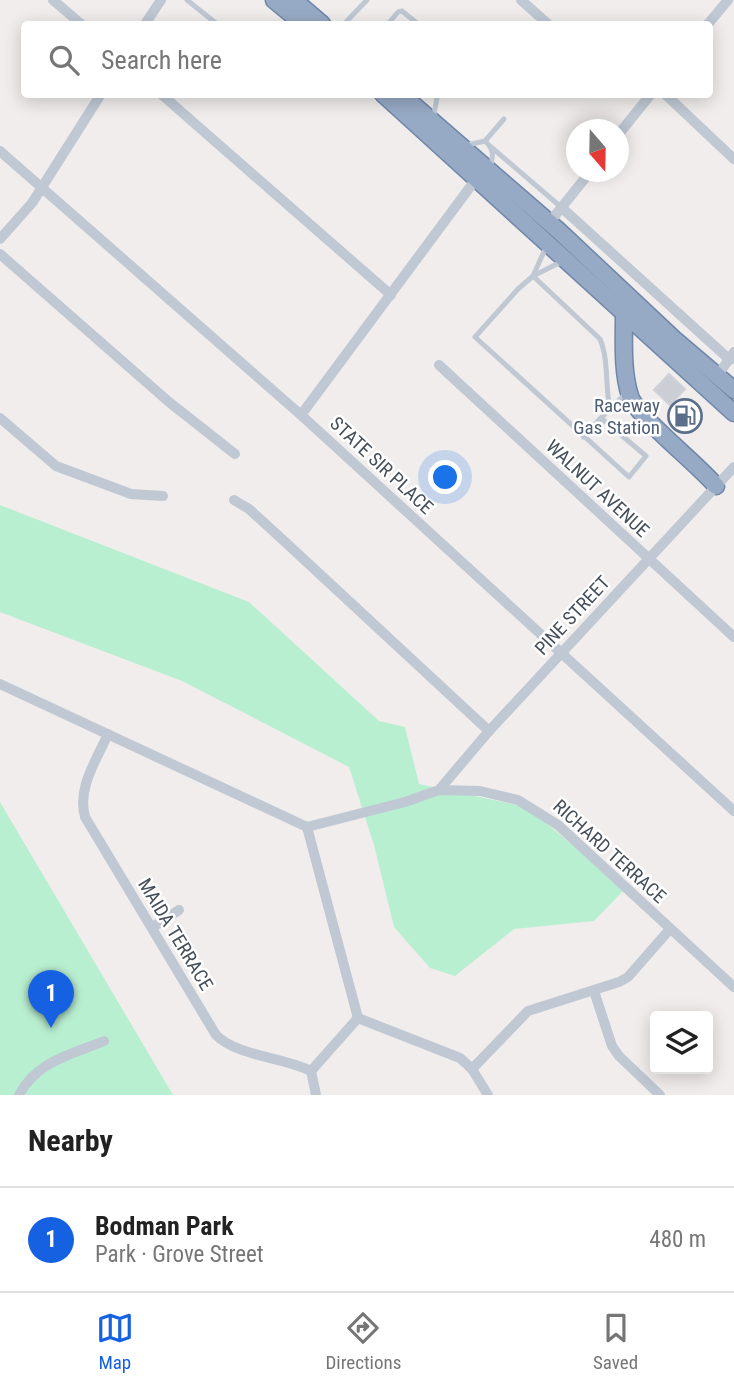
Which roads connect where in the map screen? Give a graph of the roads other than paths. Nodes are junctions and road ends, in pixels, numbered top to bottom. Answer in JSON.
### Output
{"nodes":[{"id":1,"x":53,"y":0,"type":"edge"},
{"id":2,"x":161,"y":0,"type":"edge"},
{"id":3,"x":187,"y":0,"type":"edge"},
{"id":4,"x":275,"y":0,"type":"edge"},
{"id":5,"x":294,"y":0,"type":"edge"},
{"id":6,"x":367,"y":0,"type":"edge"},
{"id":7,"x":521,"y":0,"type":"edge"},
{"id":8,"x":728,"y":0,"type":"edge"},
{"id":9,"x":78,"y":21,"type":"edge"},
{"id":10,"x":147,"y":21,"type":"edge"},
{"id":11,"x":213,"y":21,"type":"edge"},
{"id":12,"x":300,"y":21,"type":"edge"},
{"id":13,"x":318,"y":21,"type":"edge"},
{"id":14,"x":347,"y":21,"type":"edge"},
{"id":15,"x":390,"y":21,"type":"edge"},
{"id":16,"x":414,"y":21,"type":"edge"},
{"id":17,"x":545,"y":21,"type":"edge"},
{"id":18,"x":710,"y":21,"type":"edge"},
{"id":19,"x":98,"y":98,"type":"edge"},
{"id":20,"x":166,"y":98,"type":"edge"},
{"id":21,"x":388,"y":98,"type":"edge"},
{"id":22,"x":405,"y":98,"type":"edge"},
{"id":23,"x":438,"y":98,"type":"edge"},
{"id":24,"x":649,"y":98,"type":"edge"},
{"id":25,"x":669,"y":98,"type":"edge"},
{"id":26,"x":504,"y":119,"type":"dead end"},
{"id":27,"x":432,"y":122,"type":"junction"},
{"id":28,"x":629,"y":122,"type":"edge"},
{"id":29,"x":485,"y":141,"type":"junction"},
{"id":30,"x":460,"y":146,"type":"junction"},
{"id":31,"x":491,"y":147,"type":"junction"},
{"id":32,"x":0,"y":151,"type":"edge"},
{"id":33,"x":734,"y":159,"type":"edge"},
{"id":34,"x":482,"y":175,"type":"junction"},
{"id":35,"x":582,"y":182,"type":"edge"},
{"id":36,"x":42,"y":188,"type":"junction"},
{"id":37,"x":561,"y":207,"type":"junction"},
{"id":38,"x":549,"y":223,"type":"junction"},
{"id":39,"x":0,"y":239,"type":"edge"},
{"id":40,"x":548,"y":243,"type":"junction"},
{"id":41,"x":0,"y":254,"type":"edge"},
{"id":42,"x":566,"y":260,"type":"junction"},
{"id":43,"x":533,"y":276,"type":"junction"},
{"id":44,"x":390,"y":295,"type":"junction"},
{"id":45,"x":624,"y":315,"type":"junction"},
{"id":46,"x":733,"y":357,"type":"edge"},
{"id":47,"x":439,"y":365,"type":"dead end"},
{"id":48,"x":718,"y":375,"type":"junction"},
{"id":49,"x":734,"y":390,"type":"edge"},
{"id":50,"x":629,"y":391,"type":"junction"},
{"id":51,"x":637,"y":407,"type":"junction"},
{"id":52,"x":610,"y":410,"type":"junction"},
{"id":53,"x":734,"y":413,"type":"edge"},
{"id":54,"x":301,"y":415,"type":"junction"},
{"id":55,"x":0,"y":418,"type":"edge"},
{"id":56,"x":601,"y":418,"type":"junction"},
{"id":57,"x":583,"y":437,"type":"junction"},
{"id":58,"x":235,"y":454,"type":"dead end"},
{"id":59,"x":734,"y":467,"type":"edge"},
{"id":60,"x":716,"y":486,"type":"junction"},
{"id":61,"x":163,"y":496,"type":"dead end"},
{"id":62,"x":234,"y":500,"type":"dead end"},
{"id":63,"x":649,"y":558,"type":"junction"},
{"id":64,"x":734,"y":637,"type":"edge"},
{"id":65,"x":561,"y":653,"type":"junction"},
{"id":66,"x":0,"y":684,"type":"edge"},
{"id":67,"x":489,"y":731,"type":"junction"},
{"id":68,"x":108,"y":734,"type":"junction"},
{"id":69,"x":439,"y":790,"type":"junction"},
{"id":70,"x":734,"y":811,"type":"edge"},
{"id":71,"x":307,"y":827,"type":"junction"},
{"id":72,"x":179,"y":910,"type":"dead end"},
{"id":73,"x":153,"y":928,"type":"junction"},
{"id":74,"x":670,"y":929,"type":"junction"},
{"id":75,"x":734,"y":987,"type":"edge"},
{"id":76,"x":594,"y":990,"type":"junction"},
{"id":77,"x":358,"y":1018,"type":"junction"},
{"id":78,"x":104,"y":1041,"type":"dead end"},
{"id":79,"x":472,"y":1069,"type":"junction"},
{"id":80,"x":311,"y":1071,"type":"junction"},
{"id":81,"x":19,"y":1095,"type":"edge"},
{"id":82,"x":316,"y":1095,"type":"edge"},
{"id":83,"x":488,"y":1095,"type":"edge"},
{"id":84,"x":660,"y":1095,"type":"edge"}],
"edges":[{"from":1,"to":9,"type":"street"},
{"from":2,"to":10,"type":"street"},
{"from":3,"to":11,"type":"lane"},
{"from":4,"to":12,"type":"highway"},
{"from":5,"to":13,"type":"highway"},
{"from":6,"to":14,"type":"lane"},
{"from":7,"to":17,"type":"street"},
{"from":8,"to":18,"type":"street"},
{"from":15,"to":16,"type":"lane"},
{"from":19,"to":36,"type":"street"},
{"from":20,"to":44,"type":"street"},
{"from":21,"to":34,"type":"highway"},
{"from":22,"to":27,"type":"highway"},
{"from":23,"to":27,"type":"lane"},
{"from":24,"to":28,"type":"street"},
{"from":25,"to":33,"type":"street"},
{"from":26,"to":29,"type":"lane"},
{"from":27,"to":30,"type":"highway"},
{"from":29,"to":30,"type":"lane"},
{"from":29,"to":31,"type":"lane"},
{"from":30,"to":34,"type":"highway"},
{"from":31,"to":34,"type":"lane"},
{"from":31,"to":37,"type":"lane"},
{"from":32,"to":36,"type":"street","name":"STATE SIR PLACE"},
{"from":34,"to":38,"type":"highway"},
{"from":34,"to":40,"type":"highway"},
{"from":34,"to":44,"type":"street"},
{"from":35,"to":37,"type":"street"},
{"from":36,"to":39,"type":"street"},
{"from":36,"to":54,"type":"street","name":"STATE SIR PLACE"},
{"from":37,"to":38,"type":"street"},
{"from":37,"to":46,"type":"street"},
{"from":38,"to":48,"type":"highway"},
{"from":40,"to":42,"type":"highway"},
{"from":40,"to":43,"type":"lane"},
{"from":41,"to":58,"type":"street"},
{"from":42,"to":43,"type":"lane"},
{"from":42,"to":45,"type":"highway"},
{"from":43,"to":52,"type":"lane"},
{"from":43,"to":57,"type":"lane"},
{"from":44,"to":54,"type":"street"},
{"from":45,"to":50,"type":"highway"},
{"from":45,"to":53,"type":"highway"},
{"from":46,"to":48,"type":"street"},
{"from":47,"to":63,"type":"street","name":"WALNUT AVENUE"},
{"from":48,"to":49,"type":"highway"},
{"from":50,"to":51,"type":"highway"},
{"from":50,"to":52,"type":"lane"},
{"from":51,"to":52,"type":"lane"},
{"from":51,"to":60,"type":"highway"},
{"from":52,"to":56,"type":"lane"},
{"from":54,"to":65,"type":"street","name":"STATE SIR PLACE"},
{"from":55,"to":61,"type":"street"},
{"from":56,"to":57,"type":"lane"},
{"from":56,"to":57,"type":"lane"},
{"from":59,"to":60,"type":"street","name":"PINE STREET"},
{"from":60,"to":63,"type":"street","name":"PINE STREET"},
{"from":62,"to":67,"type":"street"},
{"from":63,"to":64,"type":"street","name":"WALNUT AVENUE"},
{"from":63,"to":65,"type":"street","name":"PINE STREET"},
{"from":65,"to":67,"type":"street","name":"PINE STREET"},
{"from":65,"to":70,"type":"street","name":"STATE SIR PLACE"},
{"from":66,"to":68,"type":"street"},
{"from":67,"to":69,"type":"street","name":"PINE STREET"},
{"from":68,"to":71,"type":"street"},
{"from":68,"to":73,"type":"street","name":"MAIDA TERRACE"},
{"from":69,"to":71,"type":"street"},
{"from":69,"to":74,"type":"street","name":"RICHARD TERRACE"},
{"from":71,"to":77,"type":"street"},
{"from":72,"to":73,"type":"street"},
{"from":73,"to":80,"type":"street","name":"MAIDA TERRACE"},
{"from":74,"to":75,"type":"street","name":"RICHARD TERRACE"},
{"from":74,"to":76,"type":"street"},
{"from":76,"to":79,"type":"street"},
{"from":76,"to":84,"type":"street"},
{"from":77,"to":79,"type":"street"},
{"from":77,"to":80,"type":"street"},
{"from":78,"to":81,"type":"street"},
{"from":79,"to":83,"type":"street"},
{"from":80,"to":82,"type":"street"}]}
